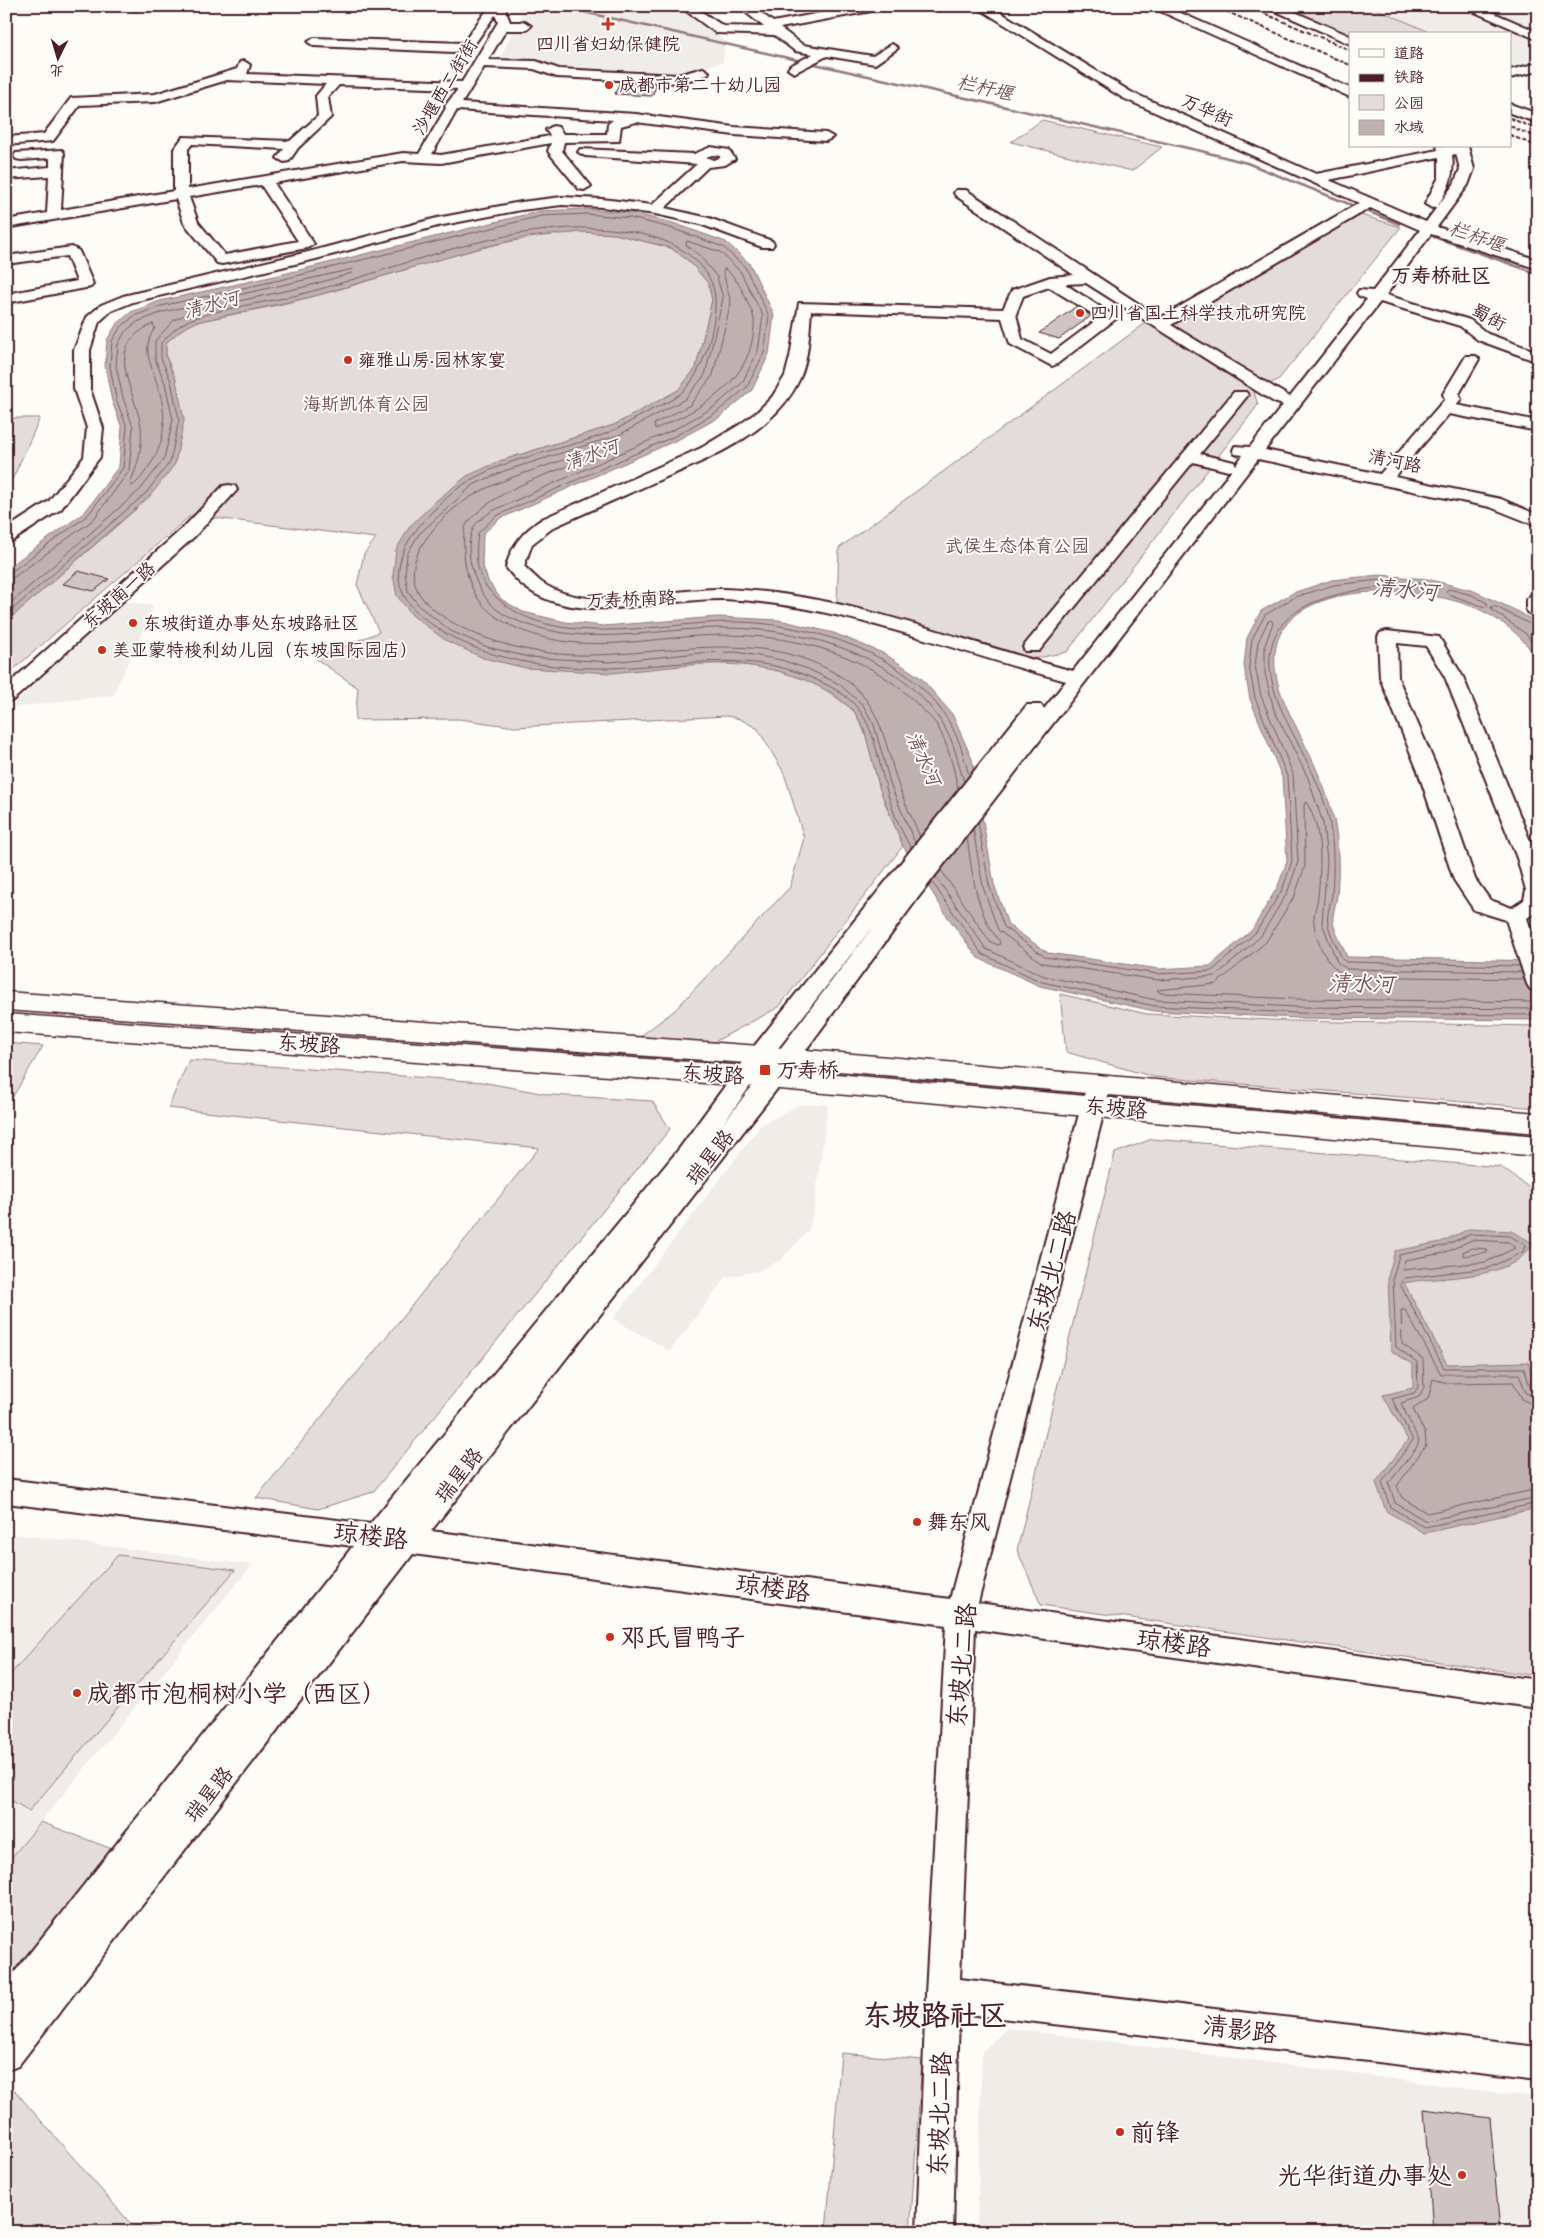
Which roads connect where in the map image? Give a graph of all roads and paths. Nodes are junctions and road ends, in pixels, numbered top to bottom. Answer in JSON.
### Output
{"nodes":[{"id":1,"x":497,"y":6,"type":"edge"},
{"id":2,"x":686,"y":6,"type":"edge"},
{"id":3,"x":744,"y":6,"type":"edge"},
{"id":4,"x":877,"y":6,"type":"edge"},
{"id":5,"x":981,"y":6,"type":"edge"},
{"id":6,"x":1155,"y":6,"type":"edge"},
{"id":7,"x":1176,"y":6,"type":"edge"},
{"id":8,"x":1270,"y":6,"type":"edge"},
{"id":9,"x":1467,"y":6,"type":"edge"},
{"id":10,"x":502,"y":26,"type":"junction"},
{"id":11,"x":525,"y":26,"type":"dead end"},
{"id":12,"x":774,"y":29,"type":"junction"},
{"id":13,"x":1538,"y":36,"type":"edge"},
{"id":14,"x":1349,"y":40,"type":"edge"},
{"id":15,"x":314,"y":42,"type":"dead end"},
{"id":16,"x":892,"y":48,"type":"dead end"},
{"id":17,"x":826,"y":52,"type":"junction"},
{"id":18,"x":481,"y":62,"type":"junction"},
{"id":19,"x":244,"y":64,"type":"dead end"},
{"id":20,"x":1538,"y":67,"type":"edge"},
{"id":21,"x":794,"y":69,"type":"dead end"},
{"id":22,"x":703,"y":72,"type":"dead end"},
{"id":23,"x":1512,"y":74,"type":"edge"},
{"id":24,"x":229,"y":77,"type":"junction"},
{"id":25,"x":335,"y":82,"type":"junction"},
{"id":26,"x":1349,"y":82,"type":"edge"},
{"id":27,"x":466,"y":86,"type":"junction"},
{"id":28,"x":1349,"y":93,"type":"edge"},
{"id":29,"x":452,"y":106,"type":"junction"},
{"id":30,"x":1512,"y":109,"type":"edge"},
{"id":31,"x":636,"y":118,"type":"junction"},
{"id":32,"x":1538,"y":119,"type":"edge"},
{"id":33,"x":734,"y":131,"type":"junction"},
{"id":34,"x":826,"y":137,"type":"dead end"},
{"id":35,"x":556,"y":140,"type":"junction"},
{"id":36,"x":6,"y":141,"type":"edge"},
{"id":37,"x":293,"y":146,"type":"junction"},
{"id":38,"x":1461,"y":148,"type":"edge"},
{"id":39,"x":1445,"y":149,"type":"edge"},
{"id":40,"x":6,"y":157,"type":"edge"},
{"id":41,"x":423,"y":158,"type":"junction"},
{"id":42,"x":702,"y":161,"type":"junction"},
{"id":43,"x":56,"y":171,"type":"junction"},
{"id":44,"x":6,"y":175,"type":"edge"},
{"id":45,"x":281,"y":177,"type":"junction"},
{"id":46,"x":1316,"y":178,"type":"junction"},
{"id":47,"x":266,"y":180,"type":"junction"},
{"id":48,"x":584,"y":186,"type":"dead end"},
{"id":49,"x":961,"y":192,"type":"dead end"},
{"id":50,"x":181,"y":194,"type":"junction"},
{"id":51,"x":1363,"y":207,"type":"junction"},
{"id":52,"x":655,"y":210,"type":"junction"},
{"id":53,"x":54,"y":215,"type":"junction"},
{"id":54,"x":6,"y":224,"type":"edge"},
{"id":55,"x":1424,"y":226,"type":"junction"},
{"id":56,"x":767,"y":244,"type":"dead end"},
{"id":57,"x":6,"y":260,"type":"edge"},
{"id":58,"x":1538,"y":265,"type":"edge"},
{"id":59,"x":1089,"y":278,"type":"junction"},
{"id":60,"x":1050,"y":281,"type":"junction"},
{"id":61,"x":1371,"y":294,"type":"junction"},
{"id":62,"x":6,"y":298,"type":"edge"},
{"id":63,"x":1008,"y":314,"type":"junction"},
{"id":64,"x":1160,"y":325,"type":"junction"},
{"id":65,"x":1538,"y":357,"type":"edge"},
{"id":66,"x":1471,"y":359,"type":"dead end"},
{"id":67,"x":1240,"y":395,"type":"dead end"},
{"id":68,"x":1287,"y":401,"type":"junction"},
{"id":69,"x":1445,"y":408,"type":"junction"},
{"id":70,"x":1538,"y":426,"type":"edge"},
{"id":71,"x":1248,"y":452,"type":"junction"},
{"id":72,"x":1189,"y":456,"type":"junction"},
{"id":73,"x":1228,"y":466,"type":"junction"},
{"id":74,"x":1384,"y":480,"type":"junction"},
{"id":75,"x":229,"y":490,"type":"dead end"},
{"id":76,"x":1538,"y":522,"type":"edge"},
{"id":77,"x":6,"y":537,"type":"edge"},
{"id":78,"x":1538,"y":598,"type":"edge"},
{"id":79,"x":1538,"y":612,"type":"edge"},
{"id":80,"x":1032,"y":647,"type":"dead end"},
{"id":81,"x":1069,"y":676,"type":"junction"},
{"id":82,"x":6,"y":696,"type":"edge"},
{"id":83,"x":1515,"y":916,"type":"junction"},
{"id":84,"x":1538,"y":984,"type":"edge"},
{"id":85,"x":6,"y":1002,"type":"edge"},
{"id":86,"x":6,"y":1023,"type":"edge"},
{"id":87,"x":766,"y":1067,"type":"junction"},
{"id":88,"x":1096,"y":1095,"type":"junction"},
{"id":89,"x":1538,"y":1123,"type":"edge"},
{"id":90,"x":1538,"y":1146,"type":"edge"},
{"id":91,"x":6,"y":1491,"type":"edge"},
{"id":92,"x":378,"y":1535,"type":"junction"},
{"id":93,"x":408,"y":1539,"type":"junction"},
{"id":94,"x":962,"y":1612,"type":"junction"},
{"id":95,"x":1538,"y":1694,"type":"edge"},
{"id":96,"x":943,"y":1994,"type":"junction"},
{"id":97,"x":6,"y":2010,"type":"edge"},
{"id":98,"x":6,"y":2054,"type":"edge"},
{"id":99,"x":1538,"y":2064,"type":"edge"},
{"id":100,"x":935,"y":2232,"type":"edge"}],
"edges":[{"from":1,"to":10,"type":"street","name":"沙堰西二街街"},
{"from":1,"to":15,"type":"street"},
{"from":2,"to":12,"type":"street"},
{"from":3,"to":12,"type":"street"},
{"from":4,"to":12,"type":"street"},
{"from":5,"to":46,"type":"street","name":"万华街"},
{"from":6,"to":28,"type":"street"},
{"from":7,"to":26,"type":"street"},
{"from":8,"to":14,"type":"street"},
{"from":9,"to":13,"type":"street"},
{"from":10,"to":11,"type":"street"},
{"from":10,"to":18,"type":"street","name":"沙堰西二街街"},
{"from":12,"to":17,"type":"street"},
{"from":16,"to":17,"type":"street"},
{"from":17,"to":21,"type":"street"},
{"from":18,"to":22,"type":"street"},
{"from":18,"to":27,"type":"street","name":"沙堰西二街街"},
{"from":19,"to":24,"type":"street"},
{"from":20,"to":23,"type":"street"},
{"from":24,"to":25,"type":"street"},
{"from":24,"to":36,"type":"street"},
{"from":25,"to":27,"type":"street"},
{"from":25,"to":37,"type":"street"},
{"from":27,"to":29,"type":"street","name":"沙堰西二街街"},
{"from":29,"to":31,"type":"street"},
{"from":29,"to":41,"type":"street","name":"沙堰西二街街"},
{"from":30,"to":32,"type":"street"},
{"from":31,"to":33,"type":"street"},
{"from":31,"to":35,"type":"street"},
{"from":33,"to":34,"type":"street"},
{"from":33,"to":42,"type":"street"},
{"from":35,"to":41,"type":"street"},
{"from":35,"to":42,"type":"street"},
{"from":35,"to":48,"type":"street"},
{"from":37,"to":45,"type":"street"},
{"from":37,"to":50,"type":"street"},
{"from":38,"to":39,"type":"street"},
{"from":38,"to":55,"type":"street"},
{"from":39,"to":46,"type":"street"},
{"from":39,"to":55,"type":"street"},
{"from":40,"to":43,"type":"street"},
{"from":41,"to":45,"type":"street"},
{"from":42,"to":52,"type":"street"},
{"from":43,"to":44,"type":"street"},
{"from":43,"to":53,"type":"street"},
{"from":45,"to":47,"type":"street"},
{"from":46,"to":51,"type":"street","name":"万华街"},
{"from":47,"to":50,"type":"street"},
{"from":47,"to":50,"type":"street"},
{"from":49,"to":59,"type":"street"},
{"from":50,"to":53,"type":"street"},
{"from":51,"to":55,"type":"street","name":"万华街"},
{"from":51,"to":64,"type":"street"},
{"from":52,"to":56,"type":"street"},
{"from":52,"to":77,"type":"street"},
{"from":53,"to":54,"type":"street"},
{"from":55,"to":58,"type":"street","name":"万华街"},
{"from":55,"to":61,"type":"street"},
{"from":57,"to":62,"type":"street"},
{"from":59,"to":60,"type":"street"},
{"from":59,"to":64,"type":"street"},
{"from":60,"to":63,"type":"street"},
{"from":60,"to":63,"type":"street"},
{"from":61,"to":65,"type":"street","name":"蜀街"},
{"from":61,"to":68,"type":"street"},
{"from":63,"to":81,"type":"street","name":"万寿桥南路"},
{"from":64,"to":68,"type":"street"},
{"from":66,"to":69,"type":"street"},
{"from":67,"to":72,"type":"street"},
{"from":68,"to":71,"type":"street"},
{"from":69,"to":70,"type":"street"},
{"from":69,"to":74,"type":"street"},
{"from":71,"to":73,"type":"street"},
{"from":71,"to":74,"type":"street","name":"清河路"},
{"from":71,"to":81,"type":"street"},
{"from":72,"to":73,"type":"street"},
{"from":72,"to":80,"type":"street"},
{"from":73,"to":81,"type":"street"},
{"from":74,"to":76,"type":"street","name":"清河路"},
{"from":75,"to":82,"type":"street","name":"东坡南一路"},
{"from":78,"to":79,"type":"street"},
{"from":81,"to":87,"type":"street","name":"瑞星路"},
{"from":83,"to":83,"type":"street"},
{"from":83,"to":84,"type":"street"},
{"from":85,"to":87,"type":"main road","name":"东坡路"},
{"from":86,"to":87,"type":"main road","name":"东坡路"},
{"from":87,"to":88,"type":"main road","name":"东坡路"},
{"from":87,"to":92,"type":"street","name":"瑞星路"},
{"from":87,"to":93,"type":"street","name":"瑞星路"},
{"from":88,"to":89,"type":"main road","name":"东坡路"},
{"from":88,"to":90,"type":"main road","name":"东坡路"},
{"from":88,"to":94,"type":"street","name":"东坡北二路"},
{"from":91,"to":92,"type":"street","name":"琼楼路"},
{"from":92,"to":93,"type":"street","name":"琼楼路"},
{"from":92,"to":97,"type":"street","name":"瑞星路"},
{"from":93,"to":94,"type":"street","name":"琼楼路"},
{"from":93,"to":98,"type":"street","name":"瑞星路"},
{"from":94,"to":95,"type":"street","name":"琼楼路"},
{"from":94,"to":96,"type":"street","name":"东坡北二路"},
{"from":96,"to":99,"type":"street","name":"清影路"},
{"from":96,"to":100,"type":"street","name":"东坡北二路"}]}
